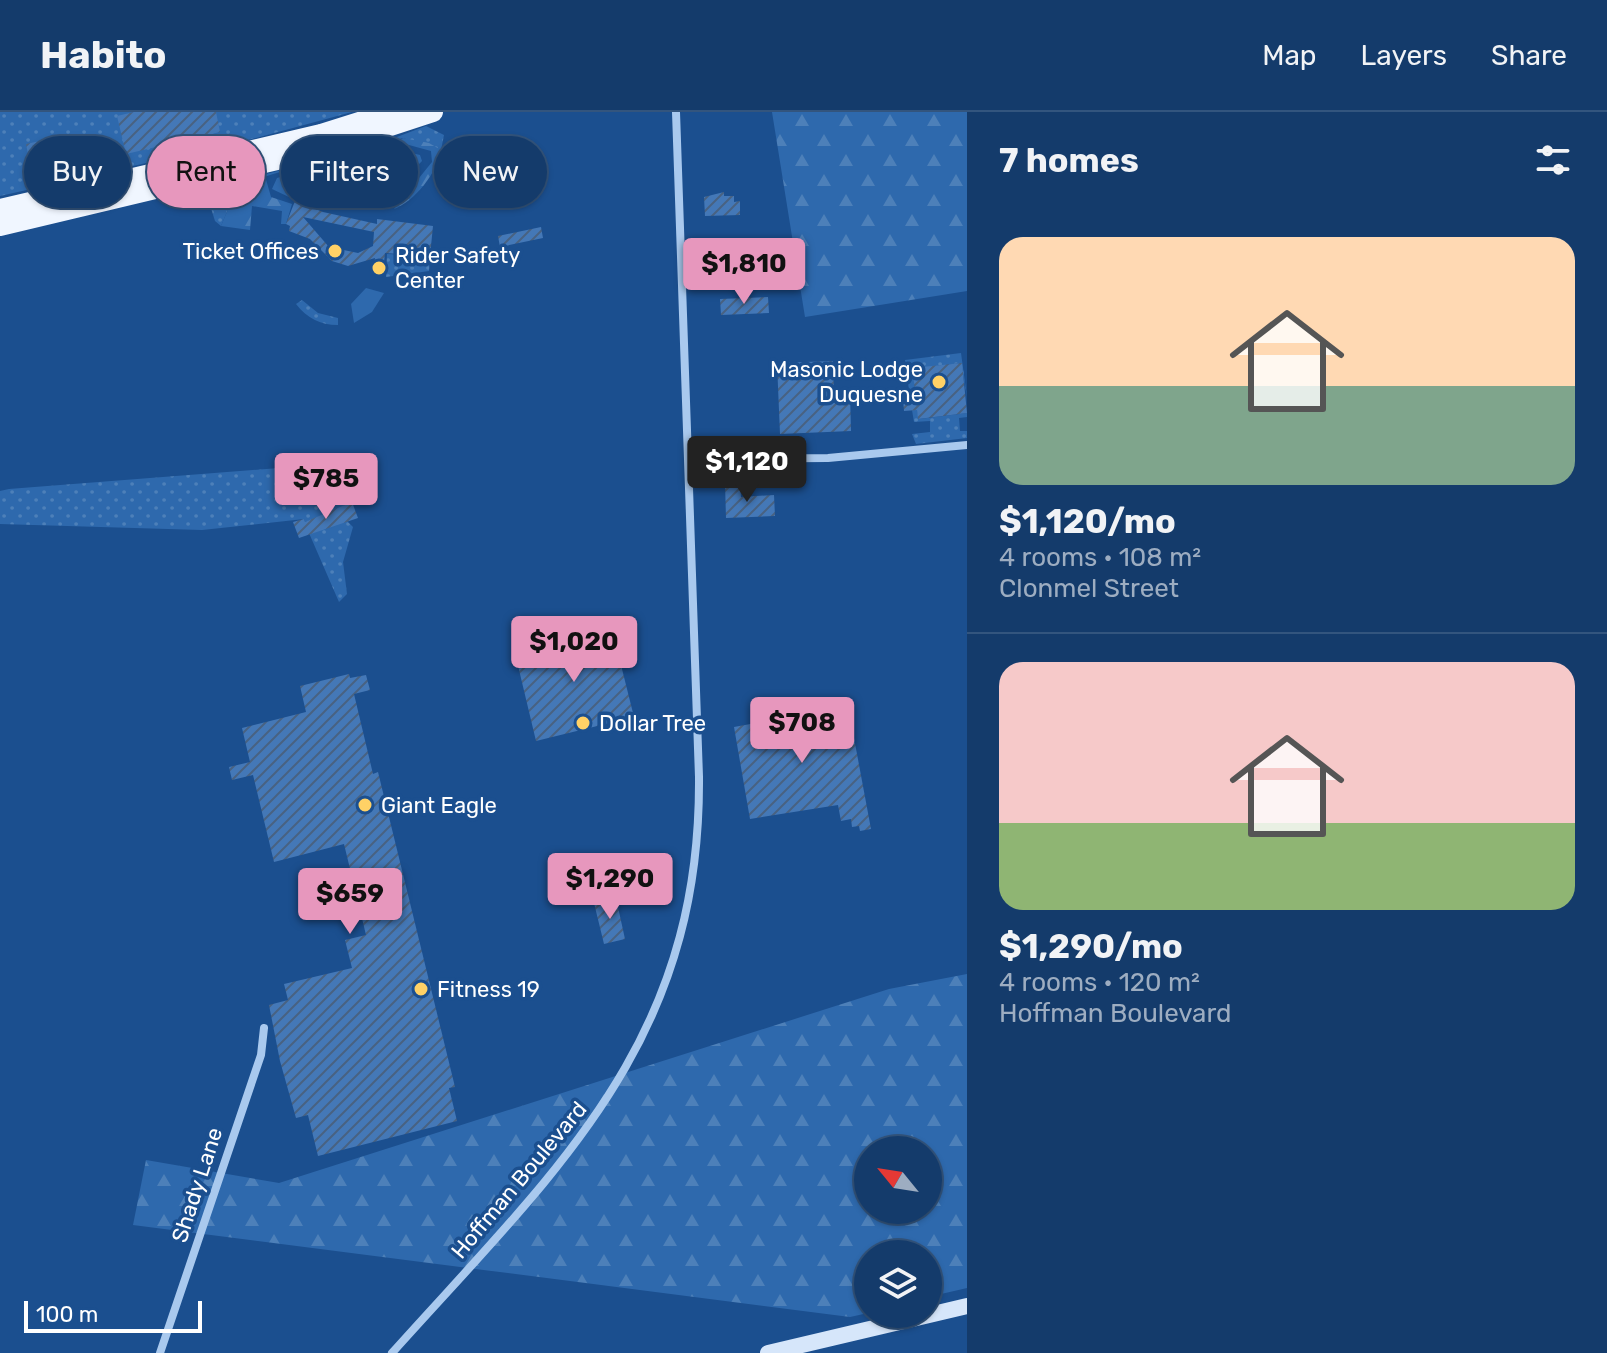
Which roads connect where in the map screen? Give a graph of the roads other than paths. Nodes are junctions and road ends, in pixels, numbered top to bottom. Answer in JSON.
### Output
{"nodes":[{"id":1,"x":391,"y":112,"type":"edge"},
{"id":2,"x":433,"y":112,"type":"edge"},
{"id":3,"x":676,"y":112,"type":"edge"},
{"id":4,"x":0,"y":209,"type":"edge"},
{"id":5,"x":0,"y":226,"type":"edge"},
{"id":6,"x":967,"y":445,"type":"edge"},
{"id":7,"x":689,"y":459,"type":"junction"},
{"id":8,"x":264,"y":1028,"type":"dead end"},
{"id":9,"x":967,"y":1306,"type":"edge"},
{"id":10,"x":160,"y":1353,"type":"edge"},
{"id":11,"x":392,"y":1353,"type":"edge"},
{"id":12,"x":768,"y":1353,"type":"edge"}],
"edges":[{"from":1,"to":4,"type":"main road"},
{"from":2,"to":5,"type":"main road"},
{"from":3,"to":7,"type":"street","name":"Hoffman Boulevard"},
{"from":6,"to":7,"type":"street"},
{"from":7,"to":11,"type":"street","name":"Hoffman Boulevard"},
{"from":8,"to":10,"type":"street","name":"Shady Lane"},
{"from":9,"to":12,"type":"street"}]}
